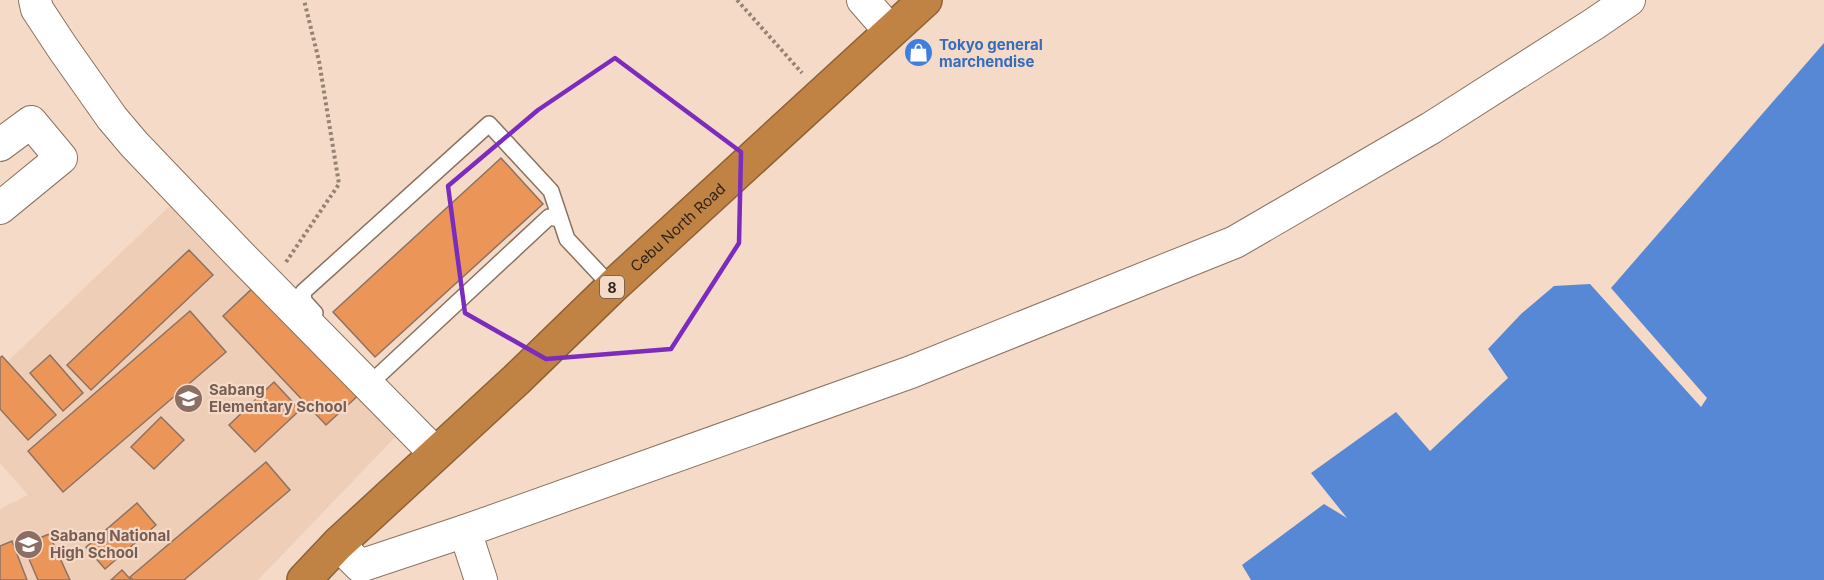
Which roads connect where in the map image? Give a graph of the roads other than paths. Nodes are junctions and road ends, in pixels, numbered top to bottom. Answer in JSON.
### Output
{"nodes":[{"id":1,"x":35,"y":0,"type":"edge"},
{"id":2,"x":863,"y":0,"type":"edge"},
{"id":3,"x":925,"y":0,"type":"edge"},
{"id":4,"x":1629,"y":0,"type":"edge"},
{"id":5,"x":890,"y":31,"type":"junction"},
{"id":6,"x":0,"y":145,"type":"edge"},
{"id":7,"x":0,"y":208,"type":"edge"},
{"id":8,"x":560,"y":219,"type":"junction"},
{"id":9,"x":612,"y":287,"type":"junction"},
{"id":10,"x":377,"y":378,"type":"junction"},
{"id":11,"x":439,"y":449,"type":"junction"},
{"id":12,"x":465,"y":531,"type":"junction"},
{"id":13,"x":338,"y":544,"type":"junction"},
{"id":14,"x":304,"y":580,"type":"edge"},
{"id":15,"x":481,"y":580,"type":"edge"}],
"edges":[{"from":1,"to":11,"type":"street"},
{"from":2,"to":5,"type":"street"},
{"from":3,"to":5,"type":"highway","name":"Cebu North Road","number":"8"},
{"from":4,"to":12,"type":"street"},
{"from":5,"to":9,"type":"highway","name":"Cebu North Road","number":"8"},
{"from":6,"to":7,"type":"street"},
{"from":8,"to":9,"type":"lane"},
{"from":8,"to":10,"type":"lane"},
{"from":8,"to":10,"type":"lane"},
{"from":9,"to":11,"type":"highway","name":"Cebu North Road","number":"8"},
{"from":10,"to":11,"type":"lane"},
{"from":11,"to":13,"type":"highway","name":"Cebu North Road","number":"8"},
{"from":12,"to":13,"type":"street"},
{"from":12,"to":15,"type":"street"},
{"from":13,"to":14,"type":"highway","name":"Cebu North Road","number":"8"}]}
